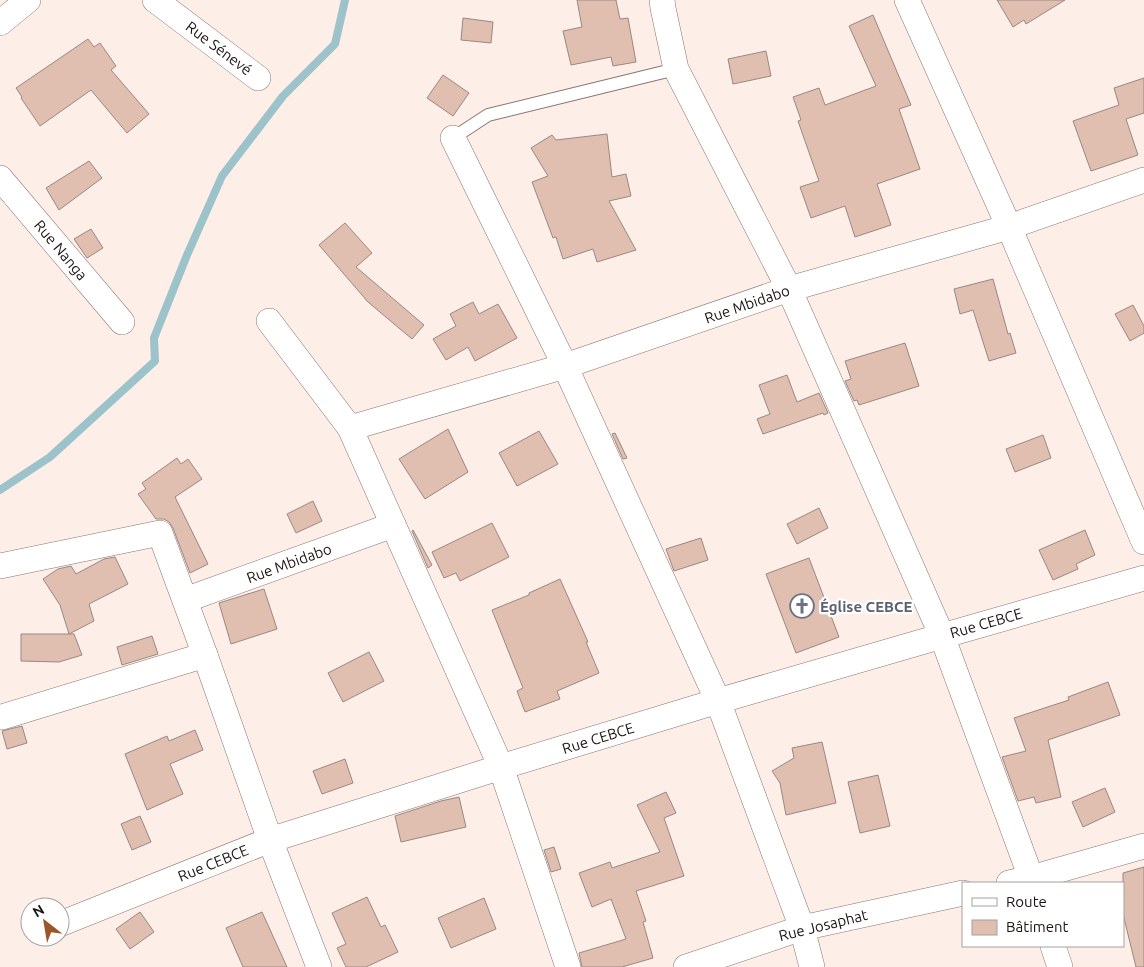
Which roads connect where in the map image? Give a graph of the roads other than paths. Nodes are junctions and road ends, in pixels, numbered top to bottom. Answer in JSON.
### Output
{"nodes":[{"id":1,"x":28,"y":0,"type":"edge"},
{"id":2,"x":155,"y":0,"type":"edge"},
{"id":3,"x":662,"y":0,"type":"edge"},
{"id":4,"x":907,"y":0,"type":"edge"},
{"id":5,"x":0,"y":23,"type":"edge"},
{"id":6,"x":676,"y":69,"type":"junction"},
{"id":7,"x":258,"y":78,"type":"dead end"},
{"id":8,"x":453,"y":138,"type":"joint"},
{"id":9,"x":0,"y":178,"type":"edge"},
{"id":10,"x":1144,"y":180,"type":"edge"},
{"id":11,"x":1009,"y":227,"type":"junction"},
{"id":12,"x":789,"y":289,"type":"junction"},
{"id":13,"x":269,"y":321,"type":"dead end"},
{"id":14,"x":122,"y":322,"type":"dead end"},
{"id":15,"x":566,"y":366,"type":"junction"},
{"id":16,"x":350,"y":428,"type":"junction"},
{"id":17,"x":393,"y":525,"type":"junction"},
{"id":18,"x":1144,"y":542,"type":"edge"},
{"id":19,"x":0,"y":566,"type":"edge"},
{"id":20,"x":1144,"y":578,"type":"edge"},
{"id":21,"x":185,"y":600,"type":"junction"},
{"id":22,"x":942,"y":636,"type":"junction"},
{"id":23,"x":205,"y":655,"type":"junction"},
{"id":24,"x":718,"y":701,"type":"junction"},
{"id":25,"x":1,"y":717,"type":"edge"},
{"id":26,"x":501,"y":767,"type":"junction"},
{"id":27,"x":270,"y":840,"type":"junction"},
{"id":28,"x":1144,"y":846,"type":"edge"},
{"id":29,"x":1024,"y":882,"type":"edge"},
{"id":30,"x":962,"y":893,"type":"edge"},
{"id":31,"x":70,"y":920,"type":"edge"},
{"id":32,"x":802,"y":928,"type":"junction"},
{"id":33,"x":1053,"y":947,"type":"edge"},
{"id":34,"x":320,"y":967,"type":"edge"},
{"id":35,"x":568,"y":967,"type":"edge"},
{"id":36,"x":686,"y":967,"type":"edge"},
{"id":37,"x":812,"y":967,"type":"edge"},
{"id":38,"x":1060,"y":967,"type":"edge"}],
"edges":[{"from":1,"to":5,"type":"street"},
{"from":2,"to":7,"type":"street","name":"Rue Sénevé"},
{"from":3,"to":6,"type":"street"},
{"from":4,"to":11,"type":"street"},
{"from":6,"to":8,"type":"lane"},
{"from":6,"to":12,"type":"street"},
{"from":8,"to":15,"type":"street"},
{"from":9,"to":14,"type":"street","name":"Rue Nanga"},
{"from":10,"to":11,"type":"street","name":"Rue Mbidabo"},
{"from":11,"to":12,"type":"street","name":"Rue Mbidabo"},
{"from":11,"to":18,"type":"street"},
{"from":12,"to":15,"type":"street","name":"Rue Mbidabo"},
{"from":12,"to":22,"type":"street"},
{"from":13,"to":16,"type":"street"},
{"from":15,"to":16,"type":"street","name":"Rue Mbidabo"},
{"from":15,"to":24,"type":"street"},
{"from":16,"to":17,"type":"street"},
{"from":17,"to":21,"type":"street","name":"Rue Mbidabo"},
{"from":17,"to":26,"type":"street"},
{"from":19,"to":21,"type":"street"},
{"from":20,"to":22,"type":"street","name":"Rue CEBCE"},
{"from":21,"to":23,"type":"street"},
{"from":22,"to":24,"type":"street","name":"Rue CEBCE"},
{"from":22,"to":29,"type":"street"},
{"from":23,"to":25,"type":"street"},
{"from":23,"to":27,"type":"street"},
{"from":24,"to":26,"type":"street","name":"Rue CEBCE"},
{"from":24,"to":32,"type":"street"},
{"from":26,"to":27,"type":"street","name":"Rue CEBCE"},
{"from":26,"to":35,"type":"street"},
{"from":27,"to":31,"type":"street","name":"Rue CEBCE"},
{"from":27,"to":34,"type":"street"},
{"from":28,"to":29,"type":"street"},
{"from":30,"to":32,"type":"street","name":"Rue Josaphat"},
{"from":32,"to":36,"type":"street","name":"Rue Josaphat"},
{"from":32,"to":37,"type":"street"},
{"from":33,"to":38,"type":"street"}]}
